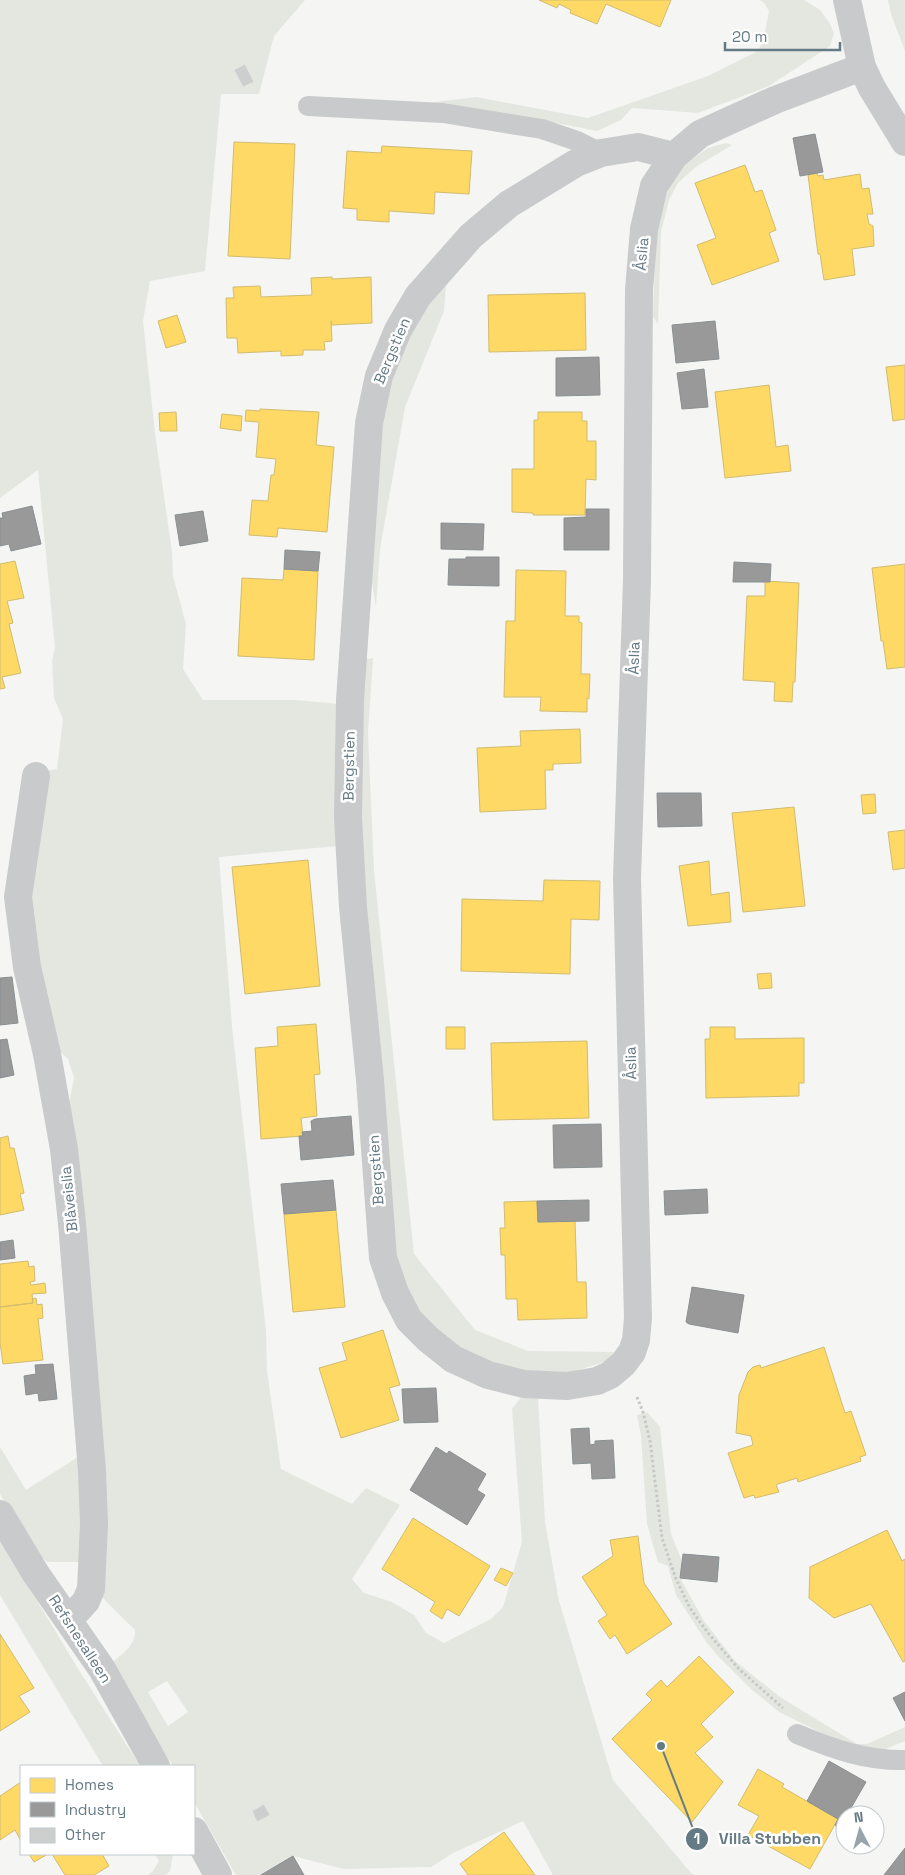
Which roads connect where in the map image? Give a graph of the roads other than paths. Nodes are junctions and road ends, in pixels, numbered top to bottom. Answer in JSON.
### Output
{"nodes":[{"id":1,"x":848,"y":0,"type":"edge"},
{"id":2,"x":862,"y":67,"type":"junction"},
{"id":3,"x":308,"y":106,"type":"dead end"},
{"id":4,"x":905,"y":142,"type":"edge"},
{"id":5,"x":601,"y":153,"type":"junction"},
{"id":6,"x":674,"y":156,"type":"junction"},
{"id":7,"x":36,"y":776,"type":"dead end"},
{"id":8,"x":619,"y":1367,"type":"joint"},
{"id":9,"x":0,"y":1514,"type":"edge"},
{"id":10,"x":69,"y":1620,"type":"junction"},
{"id":11,"x":797,"y":1734,"type":"road end"},
{"id":12,"x":905,"y":1760,"type":"edge"},
{"id":13,"x":155,"y":1765,"type":"edge"},
{"id":14,"x":195,"y":1833,"type":"edge"},
{"id":15,"x":212,"y":1873,"type":"edge"}],
"edges":[{"from":1,"to":2,"type":"street"},
{"from":2,"to":4,"type":"street"},
{"from":2,"to":6,"type":"street","name":"Åslia"},
{"from":3,"to":5,"type":"lane"},
{"from":5,"to":6,"type":"street","name":"Bergstien"},
{"from":5,"to":8,"type":"street","name":"Bergstien"},
{"from":6,"to":8,"type":"street","name":"Åslia"},
{"from":7,"to":10,"type":"street","name":"Blåveislia"},
{"from":9,"to":10,"type":"street","name":"Refsnesalleen"},
{"from":10,"to":13,"type":"street","name":"Refsnesalleen"},
{"from":11,"to":12,"type":"lane"},
{"from":14,"to":15,"type":"street"}]}
